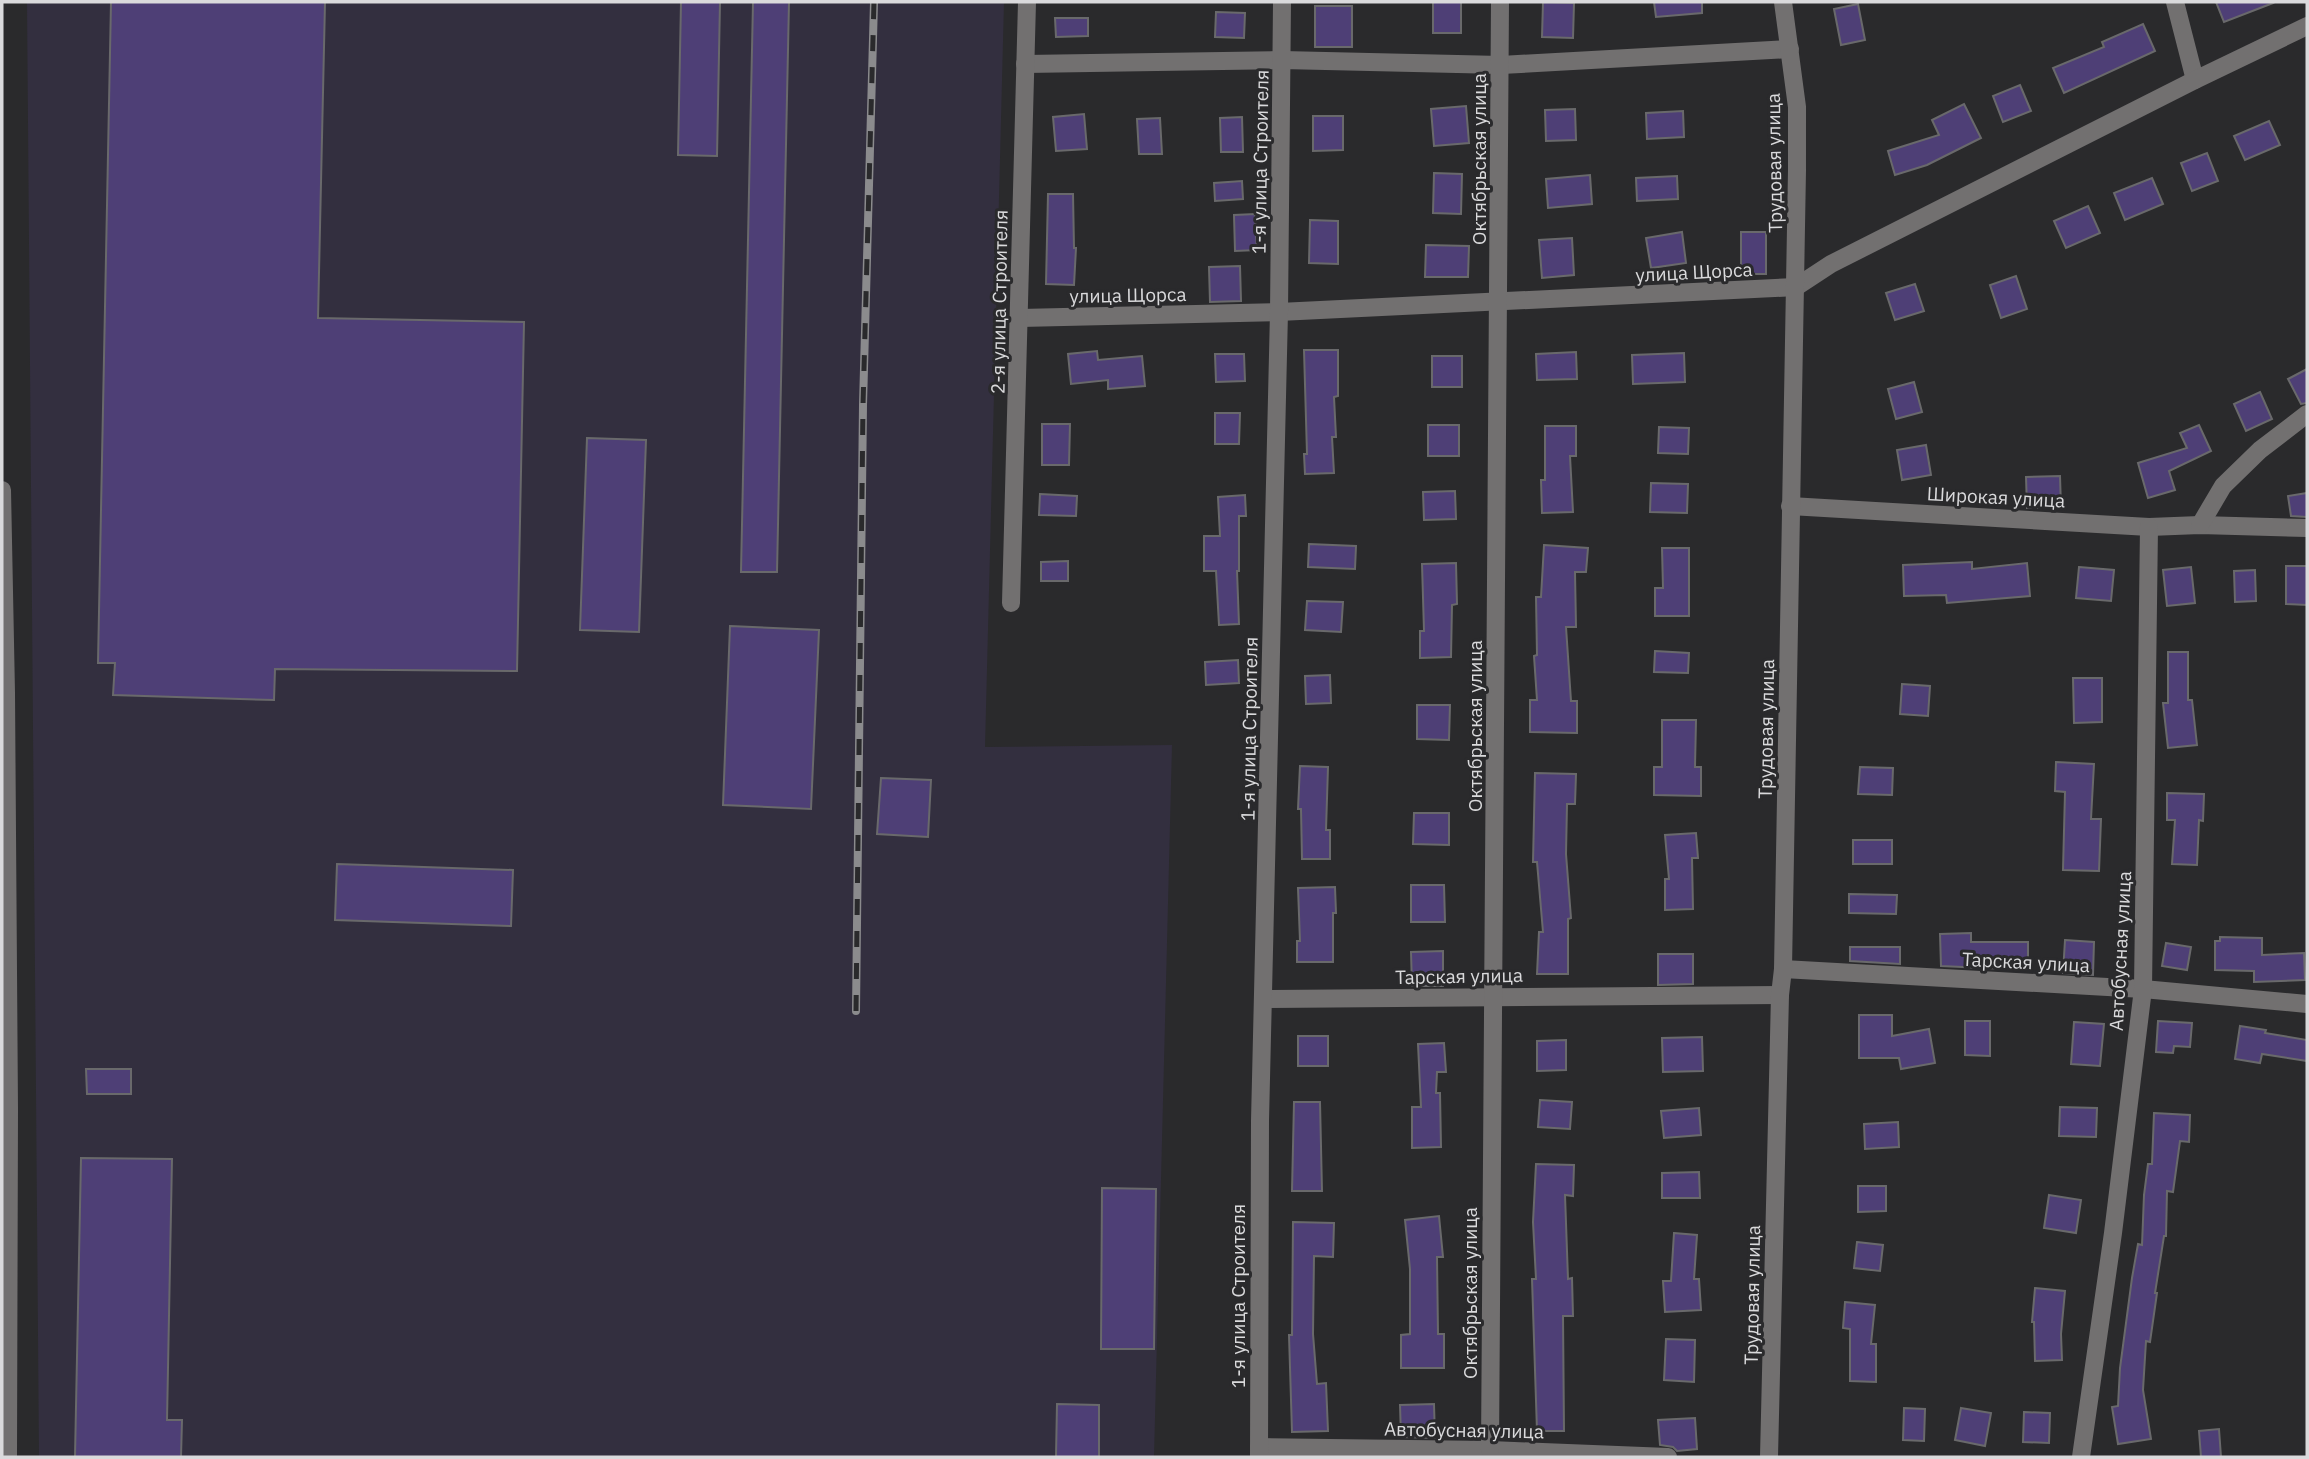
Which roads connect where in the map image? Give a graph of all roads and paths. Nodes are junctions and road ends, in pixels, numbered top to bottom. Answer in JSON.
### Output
{"nodes":[{"id":1,"x":1027,"y":2,"type":"edge"},
{"id":2,"x":1282,"y":2,"type":"edge"},
{"id":3,"x":1500,"y":2,"type":"edge"},
{"id":4,"x":1783,"y":2,"type":"edge"},
{"id":5,"x":2175,"y":2,"type":"edge"},
{"id":6,"x":2307,"y":26,"type":"edge"},
{"id":7,"x":1790,"y":49,"type":"junction"},
{"id":8,"x":1282,"y":60,"type":"junction"},
{"id":9,"x":1026,"y":64,"type":"junction"},
{"id":10,"x":1501,"y":65,"type":"junction"},
{"id":11,"x":2195,"y":79,"type":"junction"},
{"id":12,"x":1796,"y":287,"type":"junction"},
{"id":13,"x":1500,"y":303,"type":"junction"},
{"id":14,"x":1279,"y":312,"type":"junction"},
{"id":15,"x":1020,"y":318,"type":"junction"},
{"id":16,"x":2307,"y":414,"type":"edge"},
{"id":17,"x":2,"y":490,"type":"edge"},
{"id":18,"x":1790,"y":506,"type":"junction"},
{"id":19,"x":2200,"y":525,"type":"junction"},
{"id":20,"x":2149,"y":527,"type":"junction"},
{"id":21,"x":2307,"y":528,"type":"edge"},
{"id":22,"x":1011,"y":603,"type":"dead end"},
{"id":23,"x":4,"y":692,"type":"edge"},
{"id":24,"x":1783,"y":969,"type":"junction"},
{"id":25,"x":2143,"y":989,"type":"junction"},
{"id":26,"x":1780,"y":995,"type":"junction"},
{"id":27,"x":1494,"y":996,"type":"junction"},
{"id":28,"x":1264,"y":999,"type":"junction"},
{"id":29,"x":2307,"y":1004,"type":"edge"},
{"id":30,"x":4,"y":1390,"type":"edge"},
{"id":31,"x":1490,"y":1450,"type":"junction"},
{"id":32,"x":1259,"y":1452,"type":"edge"},
{"id":33,"x":8,"y":1457,"type":"edge"},
{"id":34,"x":1668,"y":1457,"type":"edge"},
{"id":35,"x":1770,"y":1457,"type":"edge"},
{"id":36,"x":2081,"y":1457,"type":"edge"}],
"edges":[{"from":1,"to":9,"type":"street","name":"2-я улица Строителя"},
{"from":2,"to":8,"type":"street","name":"1-я улица Строителя"},
{"from":3,"to":10,"type":"street","name":"Октябрьская улица"},
{"from":4,"to":7,"type":"street","name":"Трудовая улица"},
{"from":5,"to":11,"type":"street"},
{"from":6,"to":11,"type":"street"},
{"from":7,"to":10,"type":"street"},
{"from":7,"to":12,"type":"street","name":"Трудовая улица"},
{"from":8,"to":9,"type":"street"},
{"from":8,"to":10,"type":"street"},
{"from":8,"to":14,"type":"street","name":"1-я улица Строителя"},
{"from":9,"to":15,"type":"street","name":"2-я улица Строителя"},
{"from":10,"to":13,"type":"street","name":"Октябрьская улица"},
{"from":11,"to":12,"type":"street"},
{"from":12,"to":13,"type":"street","name":"улица Щорса"},
{"from":12,"to":18,"type":"street","name":"Трудовая улица"},
{"from":13,"to":14,"type":"street","name":"улица Щорса"},
{"from":13,"to":27,"type":"street","name":"Октябрьская улица"},
{"from":14,"to":15,"type":"street","name":"улица Щорса"},
{"from":14,"to":28,"type":"street","name":"1-я улица Строителя"},
{"from":15,"to":22,"type":"street","name":"2-я улица Строителя"},
{"from":16,"to":19,"type":"street"},
{"from":17,"to":23,"type":"street"},
{"from":18,"to":20,"type":"street","name":"Широкая улица"},
{"from":18,"to":24,"type":"street","name":"Трудовая улица"},
{"from":19,"to":20,"type":"street","name":"Широкая улица"},
{"from":19,"to":21,"type":"street","name":"Широкая улица"},
{"from":20,"to":25,"type":"street","name":"Автобусная улица"},
{"from":23,"to":30,"type":"street"},
{"from":24,"to":25,"type":"street","name":"Тарская улица"},
{"from":24,"to":26,"type":"street","name":"Трудовая улица"},
{"from":25,"to":29,"type":"street","name":"Тарская улица"},
{"from":25,"to":36,"type":"street","name":"Автобусная улица"},
{"from":26,"to":27,"type":"street","name":"Тарская улица"},
{"from":26,"to":35,"type":"street","name":"Трудовая улица"},
{"from":27,"to":28,"type":"street","name":"Тарская улица"},
{"from":27,"to":31,"type":"street","name":"Октябрьская улица"},
{"from":28,"to":32,"type":"street","name":"1-я улица Строителя"},
{"from":30,"to":33,"type":"street"},
{"from":31,"to":32,"type":"street","name":"Автобусная улица"},
{"from":31,"to":34,"type":"street","name":"Автобусная улица"}]}
